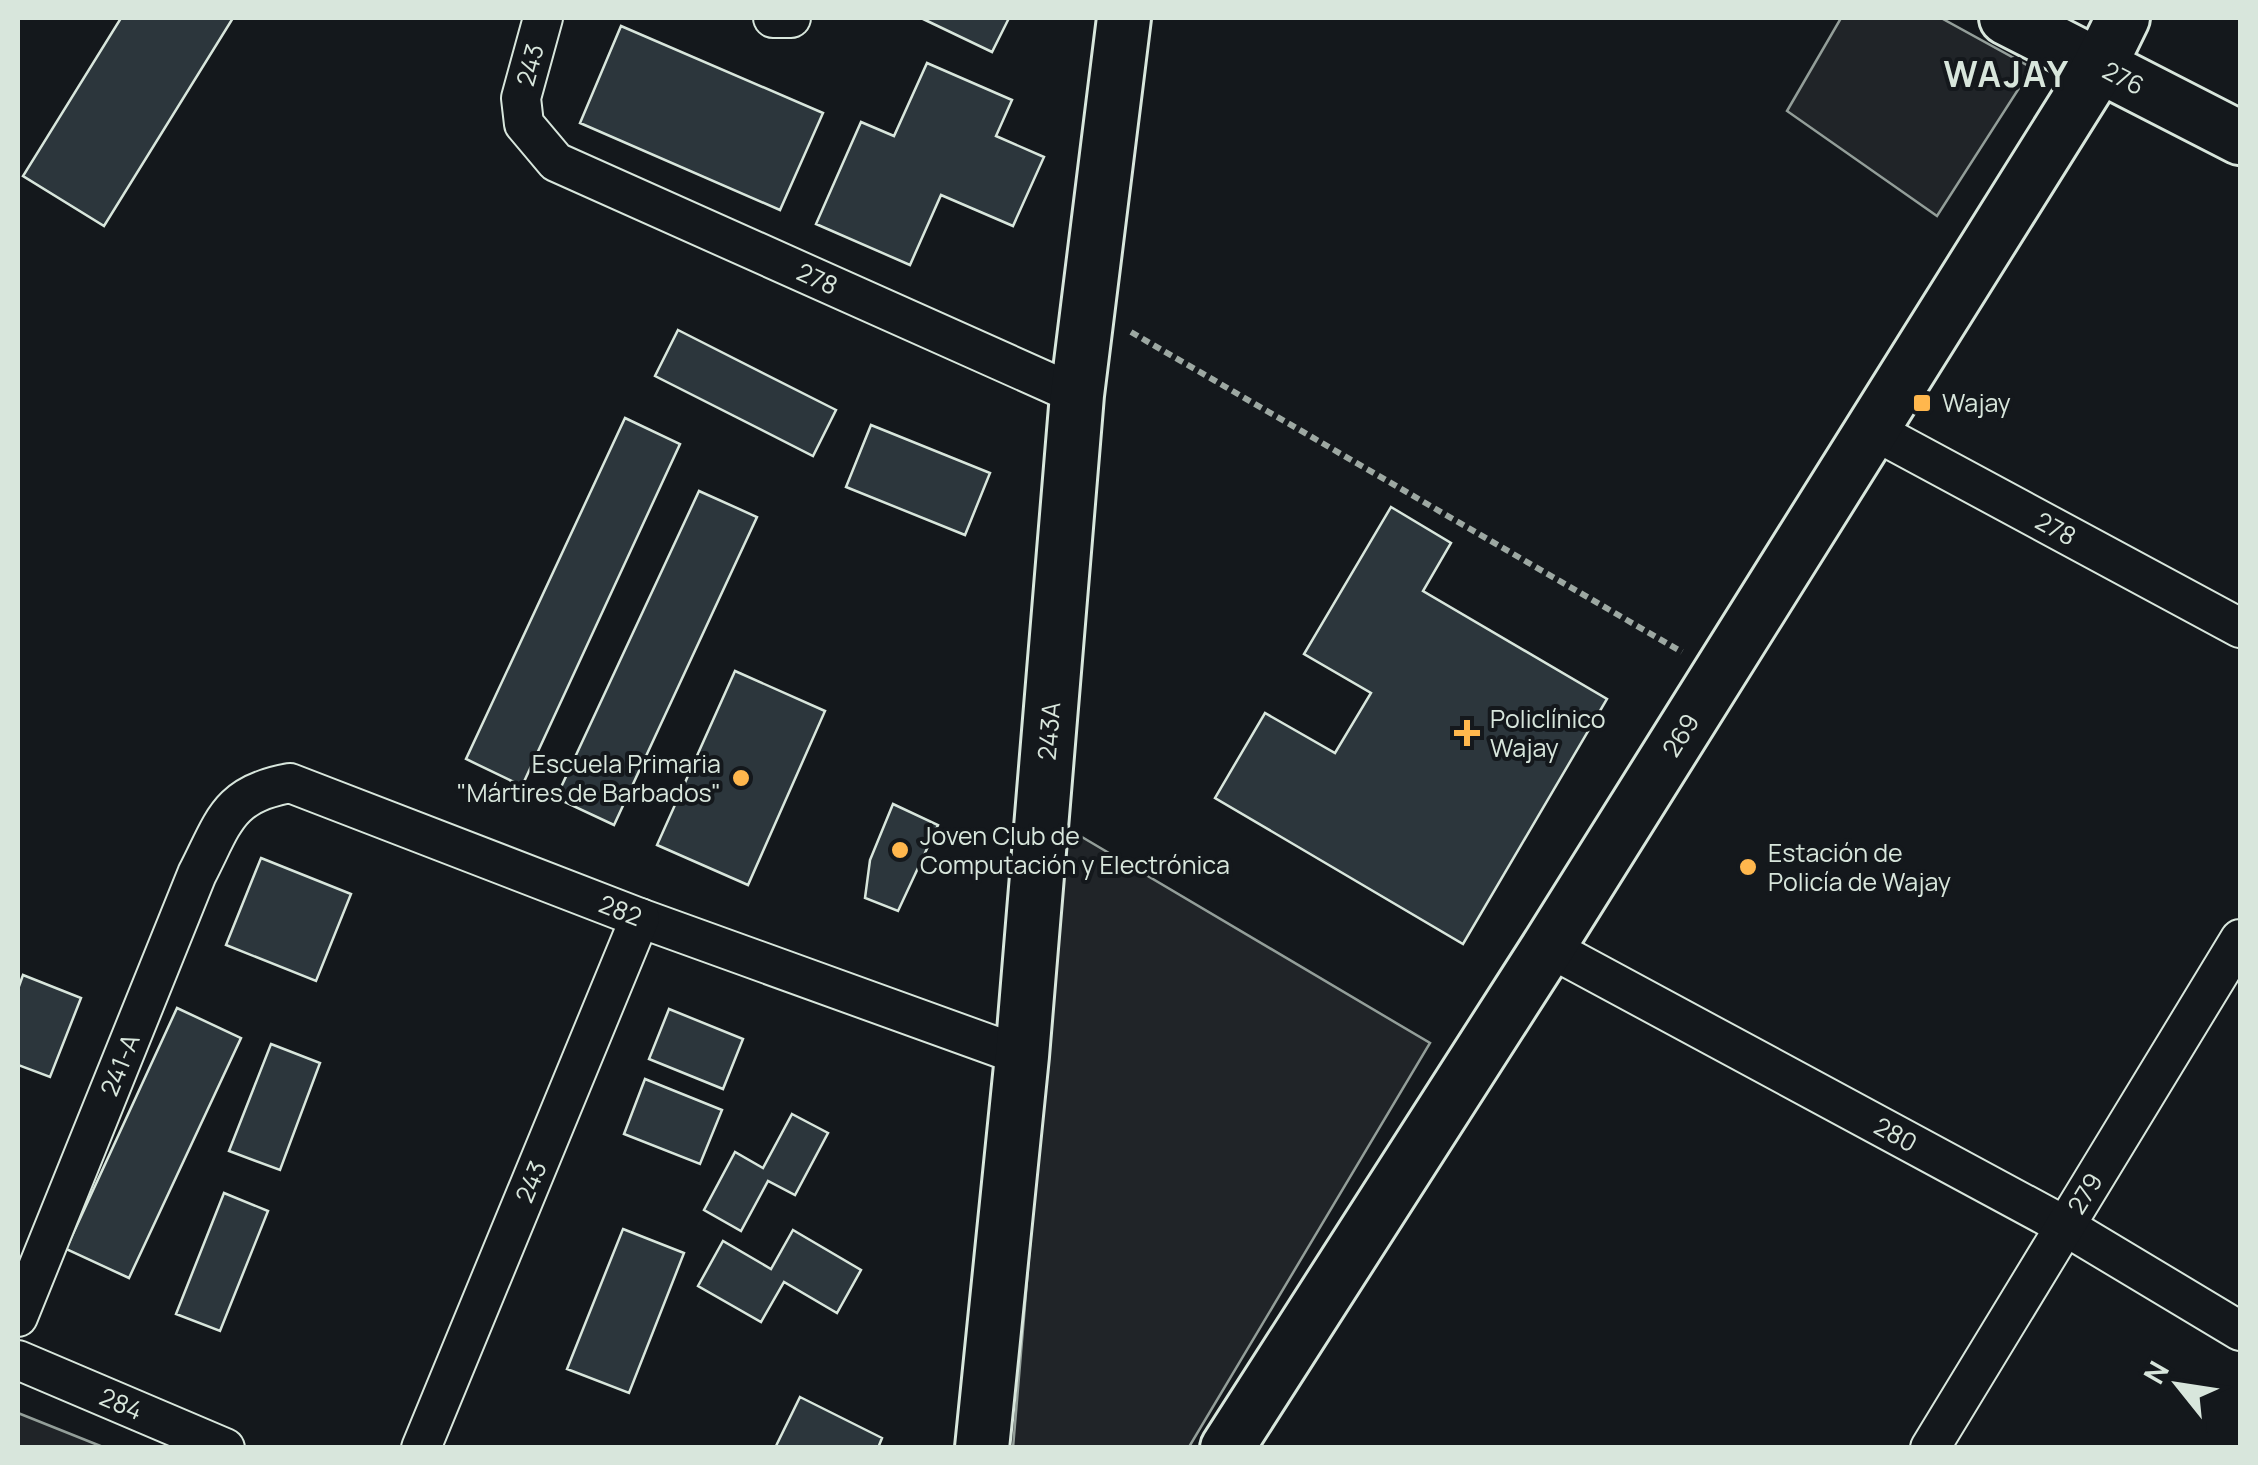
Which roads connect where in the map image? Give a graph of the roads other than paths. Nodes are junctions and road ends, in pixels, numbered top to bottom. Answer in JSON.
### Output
{"nodes":[{"id":1,"x":543,"y":18,"type":"edge"},
{"id":2,"x":773,"y":18,"type":"edge"},
{"id":3,"x":791,"y":18,"type":"edge"},
{"id":4,"x":1124,"y":18,"type":"edge"},
{"id":5,"x":2006,"y":18,"type":"edge"},
{"id":6,"x":2123,"y":18,"type":"edge"},
{"id":7,"x":2099,"y":67,"type":"junction"},
{"id":8,"x":2240,"y":138,"type":"edge"},
{"id":9,"x":556,"y":162,"type":"joint"},
{"id":10,"x":1077,"y":396,"type":"junction"},
{"id":11,"x":1871,"y":429,"type":"junction"},
{"id":12,"x":2240,"y":628,"type":"edge"},
{"id":13,"x":227,"y":815,"type":"joint"},
{"id":14,"x":640,"y":918,"type":"junction"},
{"id":15,"x":2240,"y":939,"type":"edge"},
{"id":16,"x":1548,"y":947,"type":"junction"},
{"id":17,"x":1022,"y":1056,"type":"junction"},
{"id":18,"x":2066,"y":1226,"type":"junction"},
{"id":19,"x":18,"y":1317,"type":"edge"},
{"id":20,"x":2240,"y":1331,"type":"edge"},
{"id":21,"x":18,"y":1360,"type":"edge"},
{"id":22,"x":221,"y":1447,"type":"edge"},
{"id":23,"x":420,"y":1448,"type":"edge"},
{"id":24,"x":982,"y":1448,"type":"edge"},
{"id":25,"x":1228,"y":1448,"type":"edge"},
{"id":26,"x":1930,"y":1448,"type":"edge"}],
"edges":[{"from":1,"to":9,"type":"street","name":"243"},
{"from":2,"to":3,"type":"street"},
{"from":4,"to":10,"type":"main road","name":"243A"},
{"from":5,"to":7,"type":"main road","name":"276"},
{"from":6,"to":7,"type":"main road","name":"269"},
{"from":7,"to":8,"type":"main road","name":"276"},
{"from":7,"to":11,"type":"main road","name":"269"},
{"from":9,"to":10,"type":"street","name":"278"},
{"from":10,"to":17,"type":"main road","name":"243A"},
{"from":11,"to":12,"type":"street","name":"278"},
{"from":11,"to":16,"type":"main road","name":"269"},
{"from":13,"to":14,"type":"street","name":"282"},
{"from":13,"to":19,"type":"street","name":"241-A"},
{"from":14,"to":17,"type":"street","name":"282"},
{"from":14,"to":23,"type":"street","name":"243"},
{"from":15,"to":18,"type":"street","name":"279"},
{"from":16,"to":18,"type":"street","name":"280"},
{"from":16,"to":25,"type":"main road","name":"269"},
{"from":17,"to":24,"type":"main road","name":"243A"},
{"from":18,"to":20,"type":"street","name":"280"},
{"from":18,"to":26,"type":"street","name":"279"},
{"from":21,"to":22,"type":"street","name":"284"}]}
